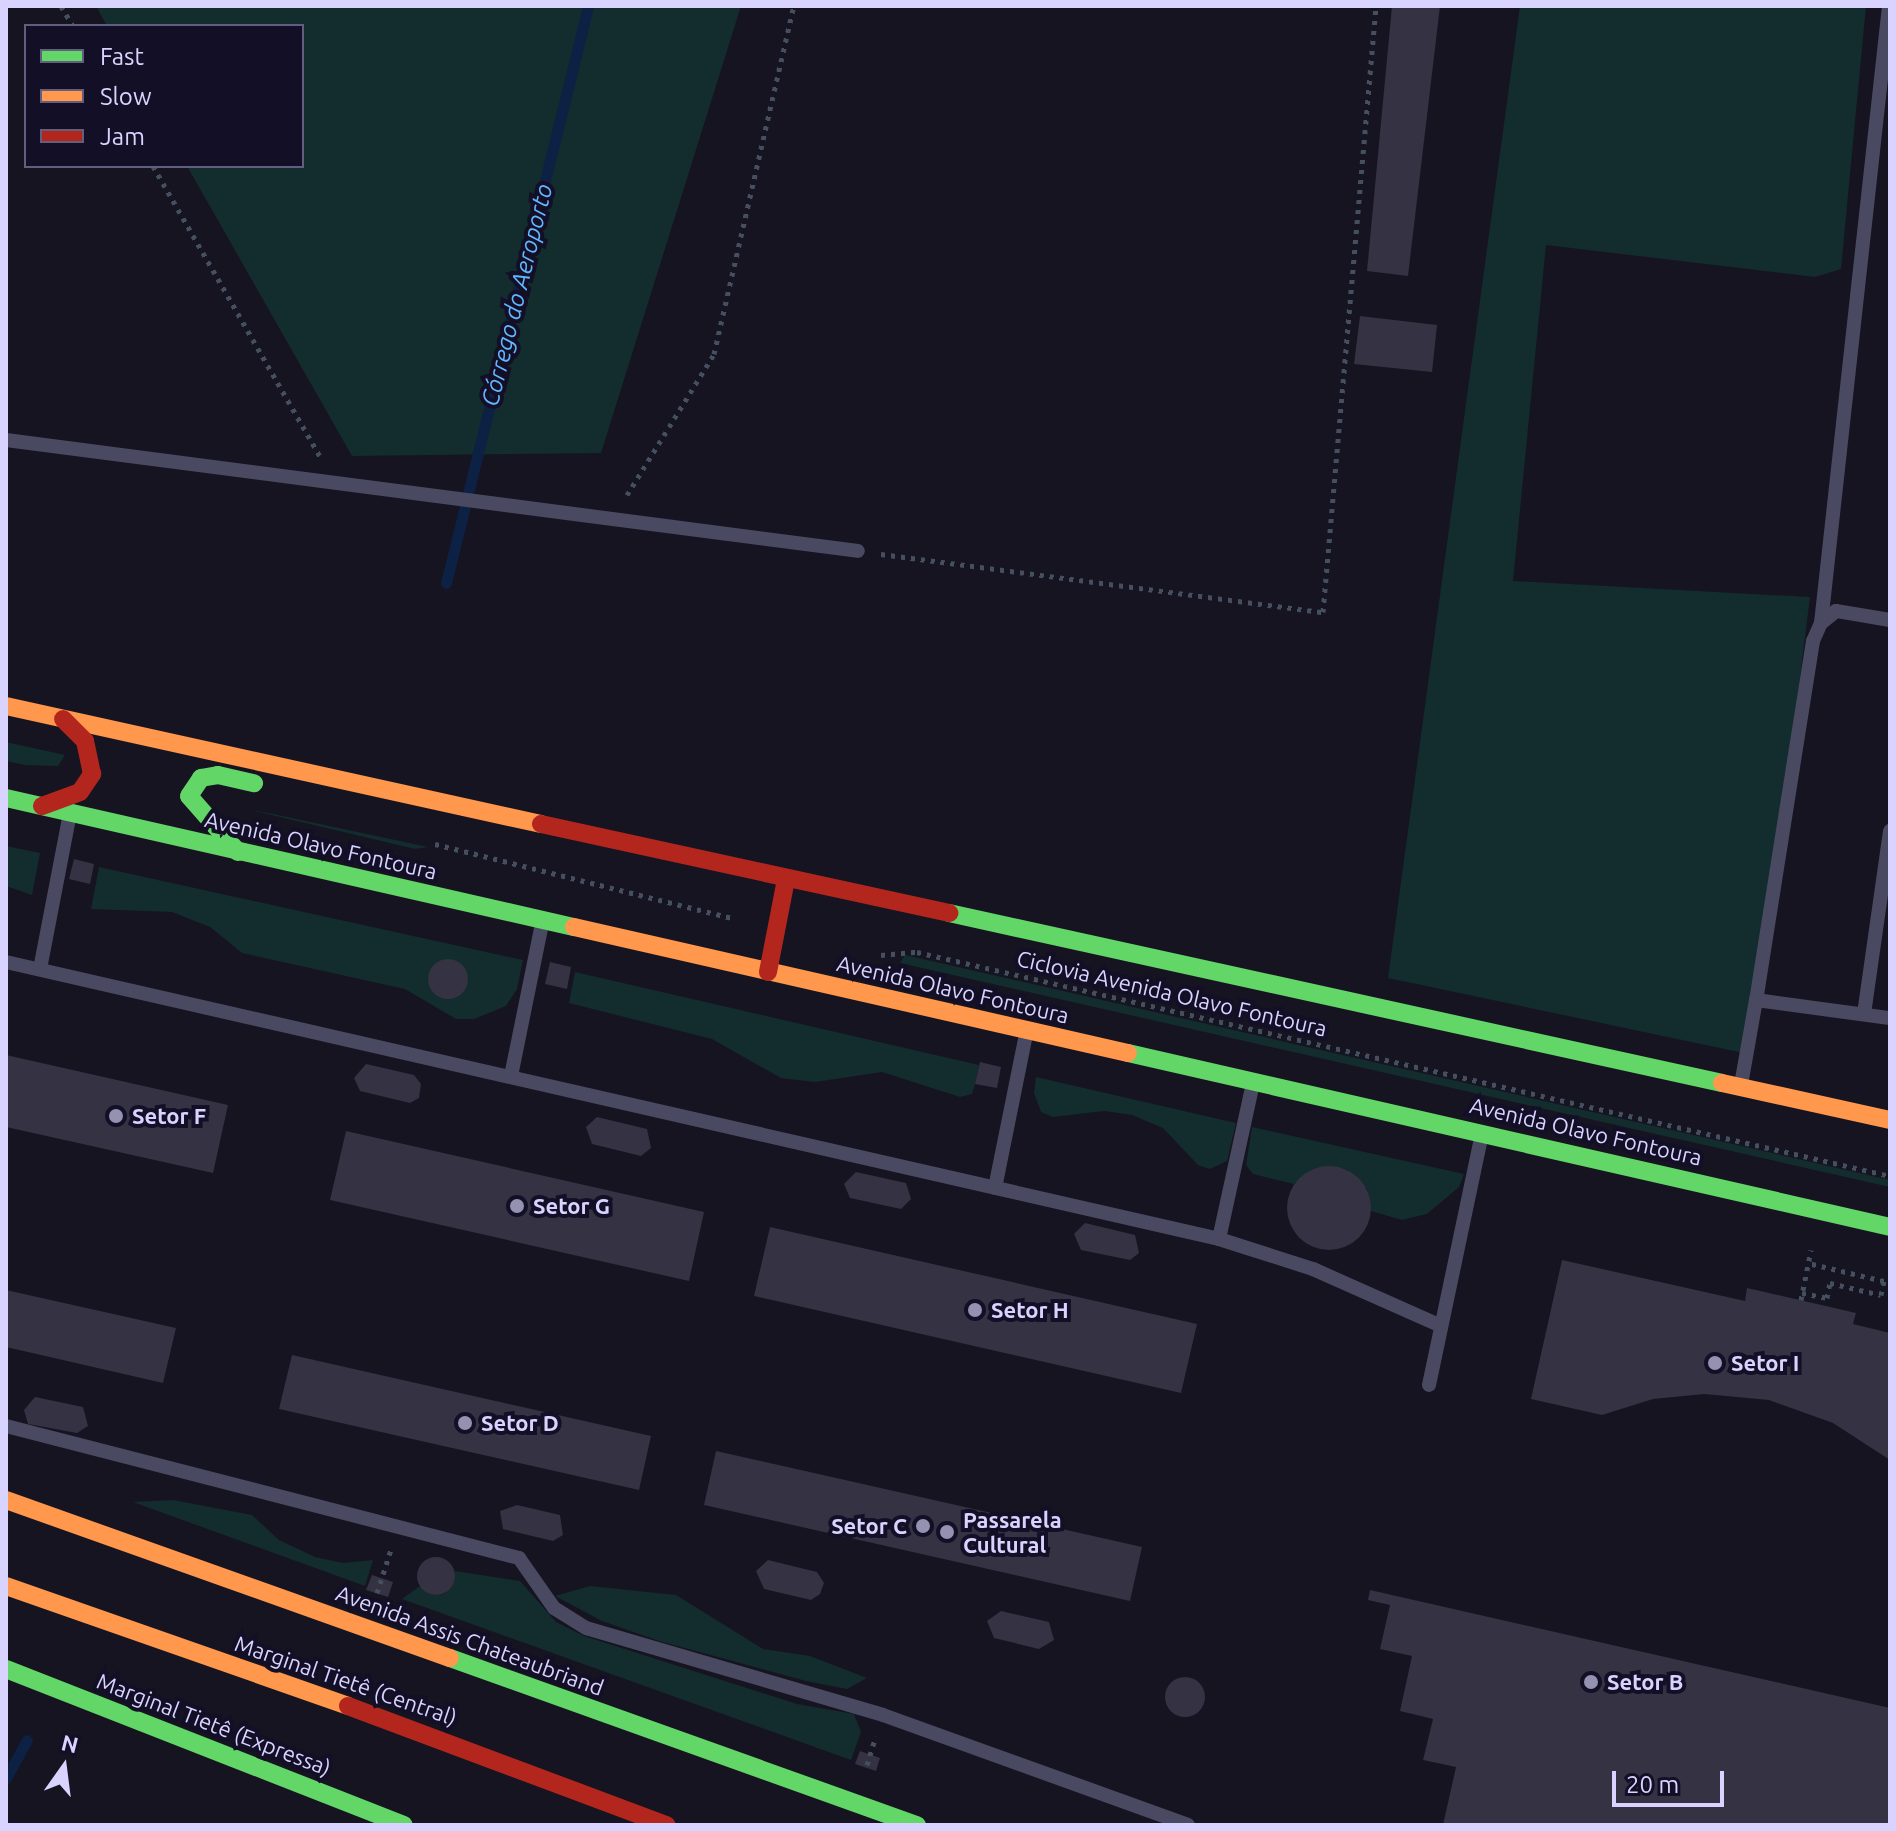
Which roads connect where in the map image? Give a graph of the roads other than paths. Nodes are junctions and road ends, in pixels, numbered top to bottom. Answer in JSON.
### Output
{"nodes":[{"id":1,"x":1889,"y":6,"type":"edge"},
{"id":2,"x":6,"y":440,"type":"edge"},
{"id":3,"x":858,"y":551,"type":"road end"},
{"id":4,"x":1890,"y":620,"type":"edge"},
{"id":5,"x":1821,"y":623,"type":"junction"},
{"id":6,"x":6,"y":706,"type":"edge"},
{"id":7,"x":63,"y":719,"type":"junction"},
{"id":8,"x":276,"y":788,"type":"dead end"},
{"id":9,"x":6,"y":798,"type":"edge"},
{"id":10,"x":42,"y":806,"type":"junction"},
{"id":11,"x":70,"y":813,"type":"junction"},
{"id":12,"x":1890,"y":831,"type":"edge"},
{"id":13,"x":238,"y":852,"type":"junction"},
{"id":14,"x":691,"y":858,"type":"junction"},
{"id":15,"x":616,"y":861,"type":"dead end"},
{"id":16,"x":786,"y":879,"type":"junction"},
{"id":17,"x":543,"y":920,"type":"junction"},
{"id":18,"x":6,"y":962,"type":"edge"},
{"id":19,"x":40,"y":969,"type":"junction"},
{"id":20,"x":768,"y":972,"type":"junction"},
{"id":21,"x":1756,"y":1000,"type":"junction"},
{"id":22,"x":1864,"y":1014,"type":"junction"},
{"id":23,"x":1890,"y":1018,"type":"edge"},
{"id":24,"x":1027,"y":1030,"type":"junction"},
{"id":25,"x":511,"y":1076,"type":"junction"},
{"id":26,"x":1254,"y":1080,"type":"junction"},
{"id":27,"x":1741,"y":1085,"type":"junction"},
{"id":28,"x":1890,"y":1120,"type":"edge"},
{"id":29,"x":1483,"y":1131,"type":"junction"},
{"id":30,"x":995,"y":1188,"type":"junction"},
{"id":31,"x":1890,"y":1227,"type":"edge"},
{"id":32,"x":1219,"y":1239,"type":"junction"},
{"id":33,"x":1441,"y":1326,"type":"junction"},
{"id":34,"x":1429,"y":1385,"type":"dead end"},
{"id":35,"x":6,"y":1426,"type":"edge"},
{"id":36,"x":6,"y":1500,"type":"edge"},
{"id":37,"x":6,"y":1586,"type":"edge"},
{"id":38,"x":6,"y":1669,"type":"edge"},
{"id":39,"x":404,"y":1825,"type":"edge"},
{"id":40,"x":667,"y":1825,"type":"edge"},
{"id":41,"x":917,"y":1825,"type":"edge"},
{"id":42,"x":1188,"y":1825,"type":"edge"}],
"edges":[{"from":1,"to":5,"type":"lane"},
{"from":2,"to":3,"type":"lane"},
{"from":4,"to":5,"type":"lane"},
{"from":5,"to":21,"type":"lane"},
{"from":6,"to":7,"type":"main road"},
{"from":7,"to":10,"type":"main road"},
{"from":7,"to":14,"type":"main road"},
{"from":8,"to":13,"type":"main road"},
{"from":9,"to":10,"type":"main road","name":"Avenida Olavo Fontoura"},
{"from":10,"to":11,"type":"main road","name":"Avenida Olavo Fontoura"},
{"from":11,"to":13,"type":"main road","name":"Avenida Olavo Fontoura"},
{"from":11,"to":19,"type":"lane"},
{"from":12,"to":22,"type":"lane"},
{"from":13,"to":17,"type":"main road","name":"Avenida Olavo Fontoura"},
{"from":14,"to":15,"type":"main road"},
{"from":14,"to":16,"type":"main road"},
{"from":16,"to":20,"type":"main road"},
{"from":16,"to":27,"type":"main road"},
{"from":17,"to":20,"type":"main road","name":"Avenida Olavo Fontoura"},
{"from":17,"to":25,"type":"lane"},
{"from":18,"to":19,"type":"lane"},
{"from":19,"to":25,"type":"lane"},
{"from":20,"to":24,"type":"main road","name":"Avenida Olavo Fontoura"},
{"from":21,"to":22,"type":"lane"},
{"from":21,"to":27,"type":"lane"},
{"from":22,"to":23,"type":"lane"},
{"from":24,"to":26,"type":"main road","name":"Avenida Olavo Fontoura"},
{"from":24,"to":30,"type":"lane"},
{"from":25,"to":30,"type":"lane"},
{"from":26,"to":29,"type":"main road","name":"Avenida Olavo Fontoura"},
{"from":26,"to":32,"type":"lane"},
{"from":27,"to":28,"type":"main road"},
{"from":29,"to":31,"type":"main road","name":"Avenida Olavo Fontoura"},
{"from":29,"to":33,"type":"lane"},
{"from":30,"to":32,"type":"lane"},
{"from":32,"to":33,"type":"lane"},
{"from":33,"to":34,"type":"lane"},
{"from":35,"to":42,"type":"lane"},
{"from":36,"to":41,"type":"main road","name":"Avenida Assis Chateaubriand"},
{"from":37,"to":40,"type":"main road","name":"Marginal Tietê (Central)"},
{"from":38,"to":39,"type":"main road","name":"Marginal Tietê (Expressa)"}]}
